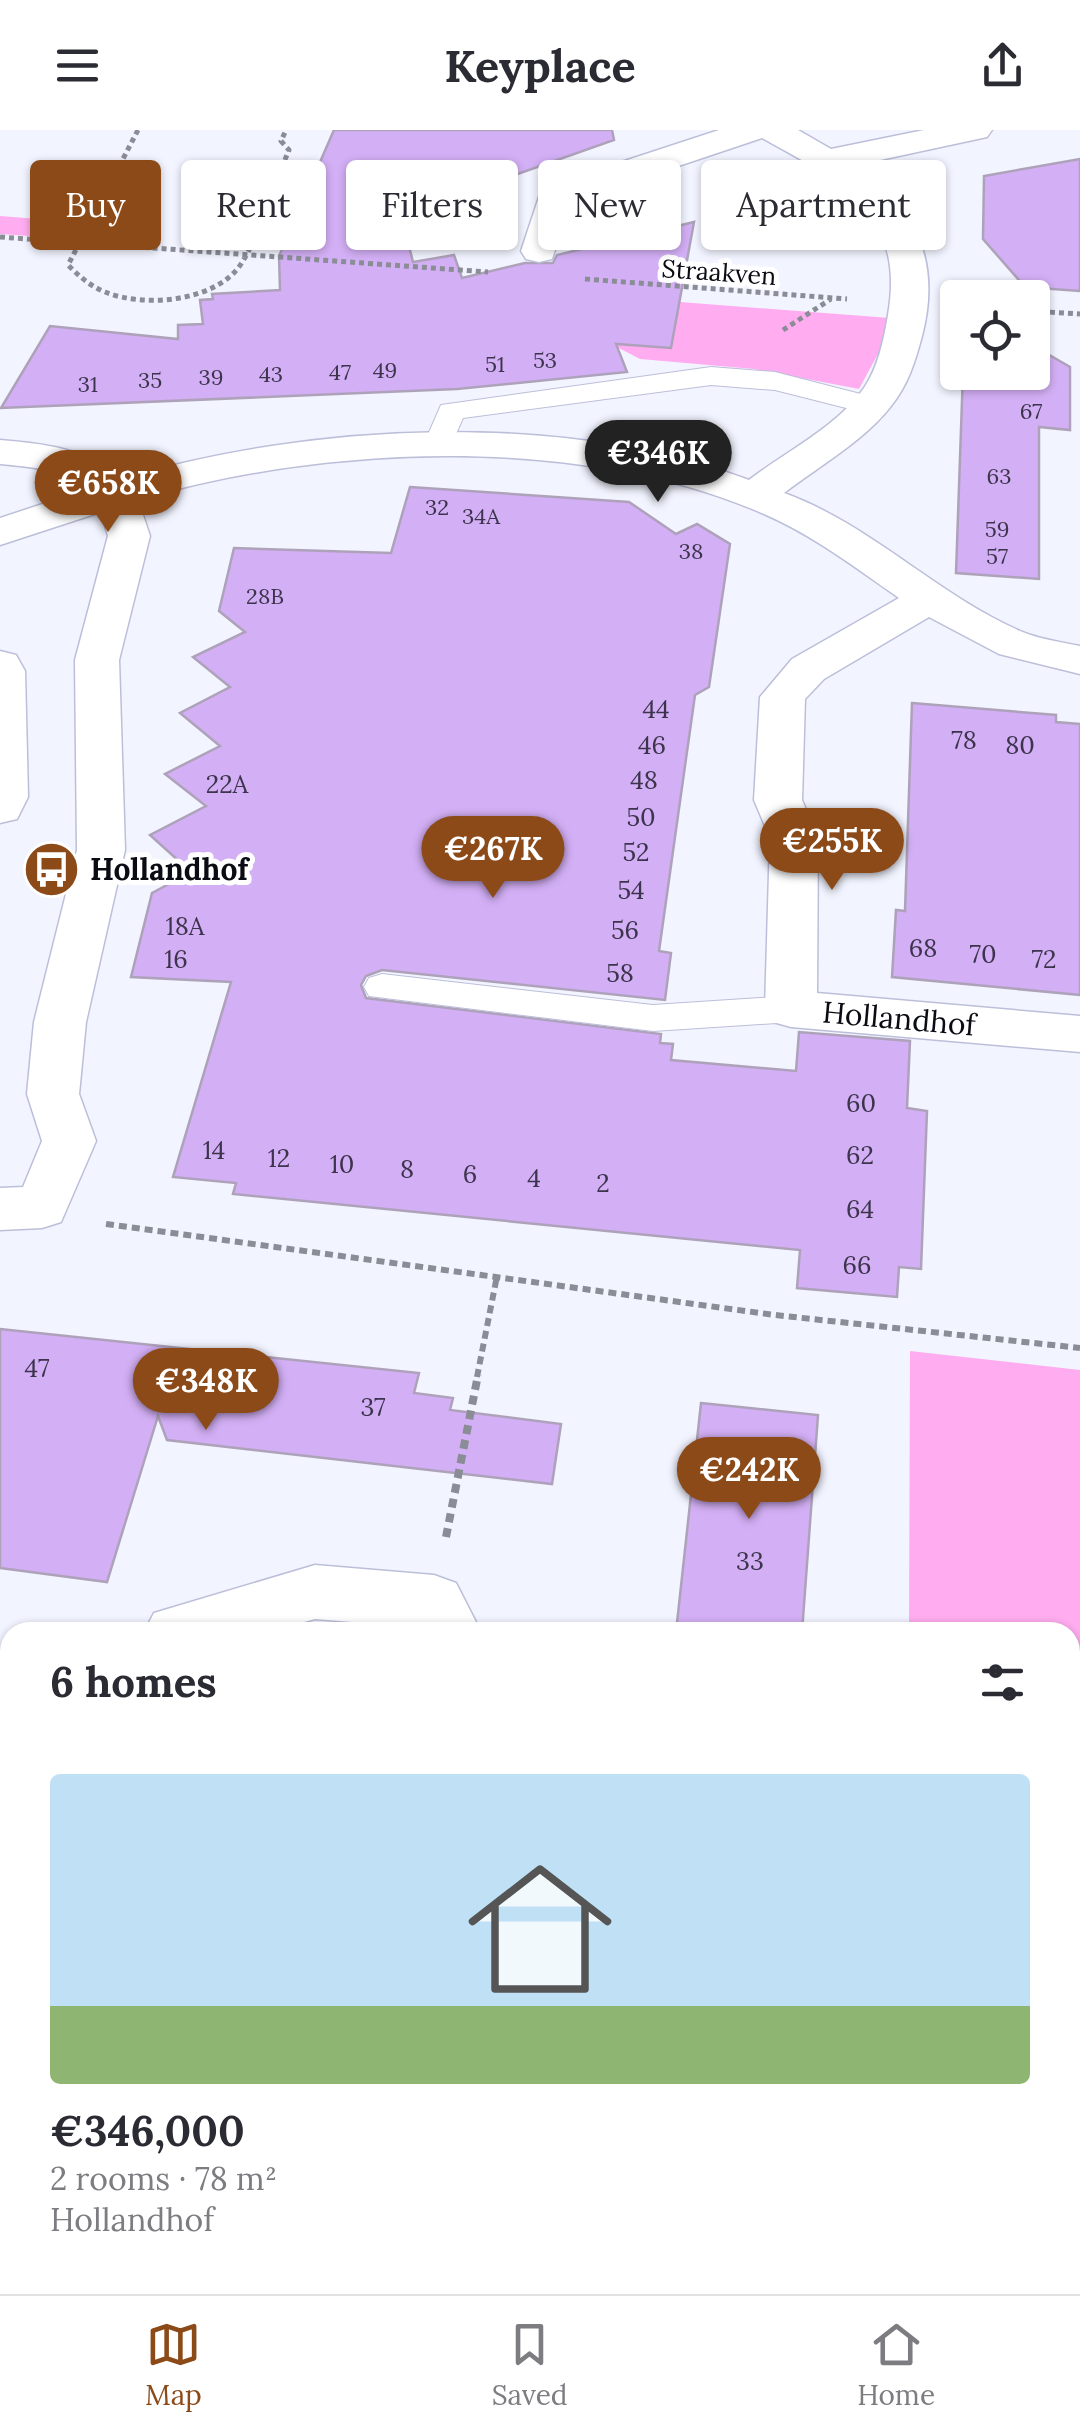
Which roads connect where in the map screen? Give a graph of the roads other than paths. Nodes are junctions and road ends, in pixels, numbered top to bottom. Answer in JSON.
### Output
{"nodes":[{"id":1,"x":754,"y":130,"type":"edge"},
{"id":2,"x":772,"y":130,"type":"edge"},
{"id":3,"x":974,"y":130,"type":"edge"},
{"id":4,"x":828,"y":160,"type":"joint"},
{"id":5,"x":910,"y":250,"type":"edge"},
{"id":6,"x":539,"y":251,"type":"dead end"},
{"id":7,"x":870,"y":405,"type":"junction"},
{"id":8,"x":438,"y":446,"type":"junction"},
{"id":9,"x":0,"y":452,"type":"edge"},
{"id":10,"x":756,"y":494,"type":"junction"},
{"id":11,"x":116,"y":495,"type":"junction"},
{"id":12,"x":0,"y":532,"type":"edge"},
{"id":13,"x":929,"y":600,"type":"junction"},
{"id":14,"x":1080,"y":660,"type":"edge"},
{"id":15,"x":0,"y":664,"type":"edge"},
{"id":16,"x":0,"y":808,"type":"edge"},
{"id":17,"x":382,"y":987,"type":"dead end"},
{"id":18,"x":791,"y":1009,"type":"junction"},
{"id":19,"x":1080,"y":1034,"type":"edge"},
{"id":20,"x":21,"y":1208,"type":"edge"},
{"id":21,"x":441,"y":1617,"type":"edge"},
{"id":22,"x":211,"y":1622,"type":"edge"}],
"edges":[{"from":1,"to":6,"type":"street"},
{"from":2,"to":4,"type":"street"},
{"from":3,"to":4,"type":"street"},
{"from":5,"to":7,"type":"street"},
{"from":7,"to":8,"type":"lane"},
{"from":7,"to":10,"type":"street"},
{"from":8,"to":10,"type":"street"},
{"from":8,"to":11,"type":"street"},
{"from":9,"to":11,"type":"street"},
{"from":10,"to":13,"type":"street"},
{"from":11,"to":12,"type":"street"},
{"from":11,"to":20,"type":"street"},
{"from":13,"to":14,"type":"street"},
{"from":13,"to":18,"type":"street","name":"Hollandhof"},
{"from":15,"to":16,"type":"street"},
{"from":17,"to":18,"type":"lane"},
{"from":18,"to":19,"type":"street","name":"Hollandhof"},
{"from":21,"to":22,"type":"street"}]}
